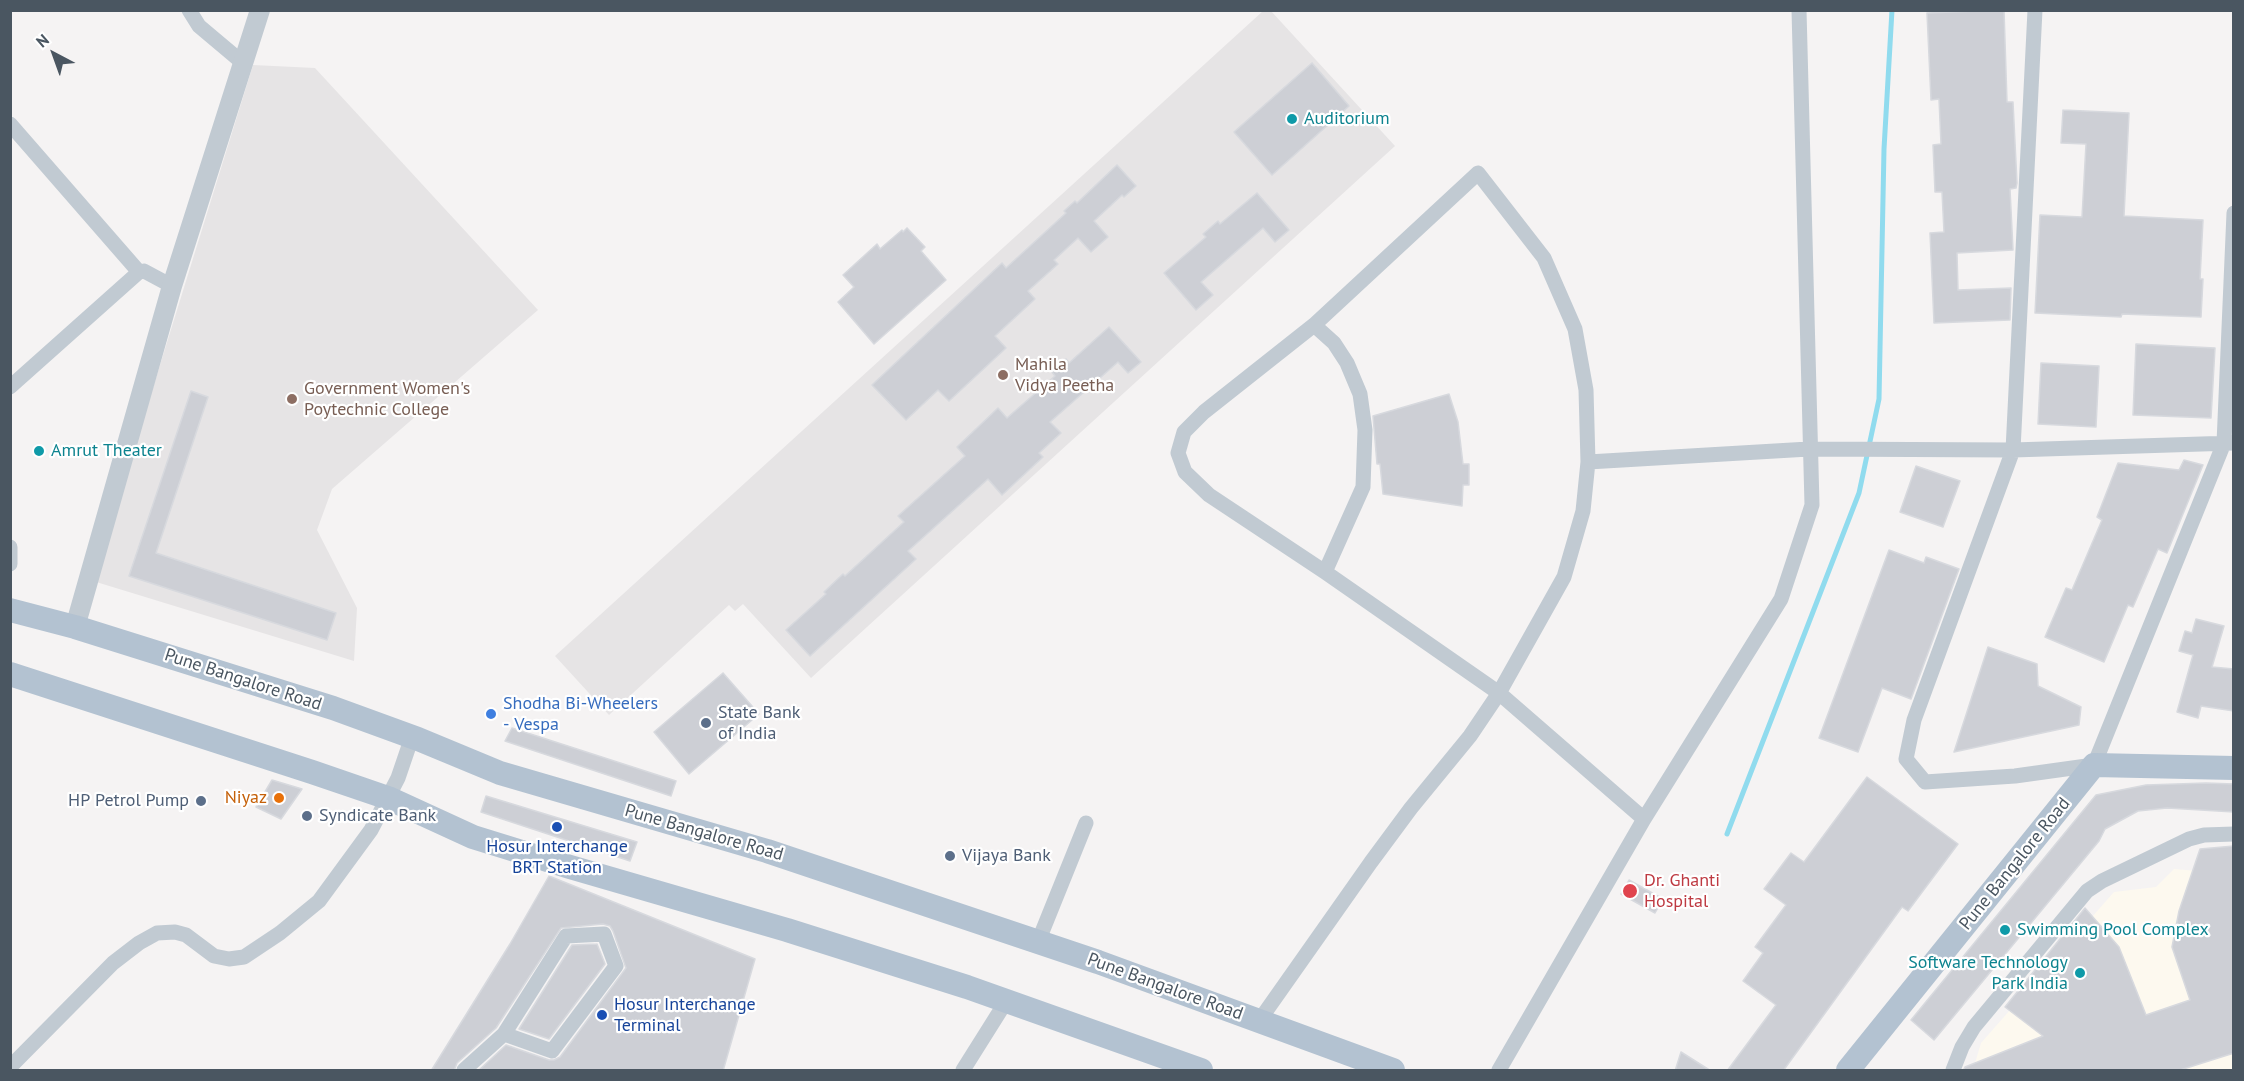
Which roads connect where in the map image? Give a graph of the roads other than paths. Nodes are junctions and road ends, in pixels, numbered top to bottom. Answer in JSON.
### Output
{"nodes":[{"id":1,"x":189,"y":10,"type":"edge"},
{"id":2,"x":260,"y":10,"type":"edge"},
{"id":3,"x":1799,"y":10,"type":"edge"},
{"id":4,"x":2035,"y":10,"type":"edge"},
{"id":5,"x":243,"y":63,"type":"junction"},
{"id":6,"x":10,"y":124,"type":"edge"},
{"id":7,"x":2234,"y":213,"type":"edge"},
{"id":8,"x":139,"y":272,"type":"junction"},
{"id":9,"x":172,"y":286,"type":"junction"},
{"id":10,"x":1314,"y":325,"type":"junction"},
{"id":11,"x":10,"y":387,"type":"edge"},
{"id":12,"x":2229,"y":443,"type":"edge"},
{"id":13,"x":1809,"y":449,"type":"junction"},
{"id":14,"x":2013,"y":450,"type":"junction"},
{"id":15,"x":1588,"y":462,"type":"junction"},
{"id":16,"x":10,"y":547,"type":"edge"},
{"id":17,"x":10,"y":564,"type":"edge"},
{"id":18,"x":1325,"y":572,"type":"junction"},
{"id":19,"x":10,"y":610,"type":"edge"},
{"id":20,"x":75,"y":627,"type":"junction"},
{"id":21,"x":10,"y":674,"type":"edge"},
{"id":22,"x":1499,"y":693,"type":"junction"},
{"id":23,"x":412,"y":737,"type":"junction"},
{"id":24,"x":2094,"y":765,"type":"junction"},
{"id":25,"x":2234,"y":768,"type":"edge"},
{"id":26,"x":388,"y":798,"type":"junction"},
{"id":27,"x":1644,"y":819,"type":"junction"},
{"id":28,"x":1086,"y":823,"type":"dead end"},
{"id":29,"x":2234,"y":834,"type":"edge"},
{"id":30,"x":1038,"y":942,"type":"junction"},
{"id":31,"x":1007,"y":1000,"type":"junction"},
{"id":32,"x":1259,"y":1021,"type":"junction"},
{"id":33,"x":504,"y":1034,"type":"junction"},
{"id":34,"x":10,"y":1067,"type":"edge"},
{"id":35,"x":464,"y":1071,"type":"edge"},
{"id":36,"x":963,"y":1071,"type":"edge"},
{"id":37,"x":1201,"y":1071,"type":"edge"},
{"id":38,"x":1393,"y":1071,"type":"edge"},
{"id":39,"x":1499,"y":1071,"type":"edge"},
{"id":40,"x":1848,"y":1071,"type":"edge"},
{"id":41,"x":1953,"y":1071,"type":"edge"}],
"edges":[{"from":1,"to":5,"type":"street"},
{"from":2,"to":5,"type":"street"},
{"from":3,"to":13,"type":"street"},
{"from":4,"to":14,"type":"street"},
{"from":5,"to":9,"type":"street"},
{"from":6,"to":8,"type":"street"},
{"from":7,"to":12,"type":"street"},
{"from":8,"to":9,"type":"street"},
{"from":8,"to":11,"type":"street"},
{"from":9,"to":20,"type":"street"},
{"from":10,"to":15,"type":"street"},
{"from":10,"to":18,"type":"street"},
{"from":10,"to":18,"type":"street"},
{"from":12,"to":14,"type":"street"},
{"from":12,"to":24,"type":"street"},
{"from":13,"to":14,"type":"street"},
{"from":13,"to":15,"type":"street"},
{"from":13,"to":27,"type":"street"},
{"from":14,"to":24,"type":"street"},
{"from":15,"to":22,"type":"street"},
{"from":16,"to":17,"type":"street"},
{"from":18,"to":22,"type":"street"},
{"from":19,"to":20,"type":"main road","name":"Pune Bangalore Road"},
{"from":20,"to":23,"type":"main road","name":"Pune Bangalore Road"},
{"from":21,"to":26,"type":"main road"},
{"from":22,"to":27,"type":"street"},
{"from":22,"to":32,"type":"street"},
{"from":23,"to":26,"type":"street"},
{"from":23,"to":30,"type":"main road","name":"Pune Bangalore Road"},
{"from":24,"to":25,"type":"main road"},
{"from":24,"to":40,"type":"main road","name":"Pune Bangalore Road"},
{"from":26,"to":31,"type":"main road"},
{"from":26,"to":34,"type":"street"},
{"from":27,"to":39,"type":"street"},
{"from":28,"to":30,"type":"street"},
{"from":29,"to":41,"type":"street"},
{"from":30,"to":32,"type":"main road","name":"Pune Bangalore Road"},
{"from":31,"to":36,"type":"street"},
{"from":31,"to":37,"type":"main road"},
{"from":32,"to":38,"type":"main road","name":"Pune Bangalore Road"},
{"from":33,"to":33,"type":"street"},
{"from":33,"to":35,"type":"street"}]}
